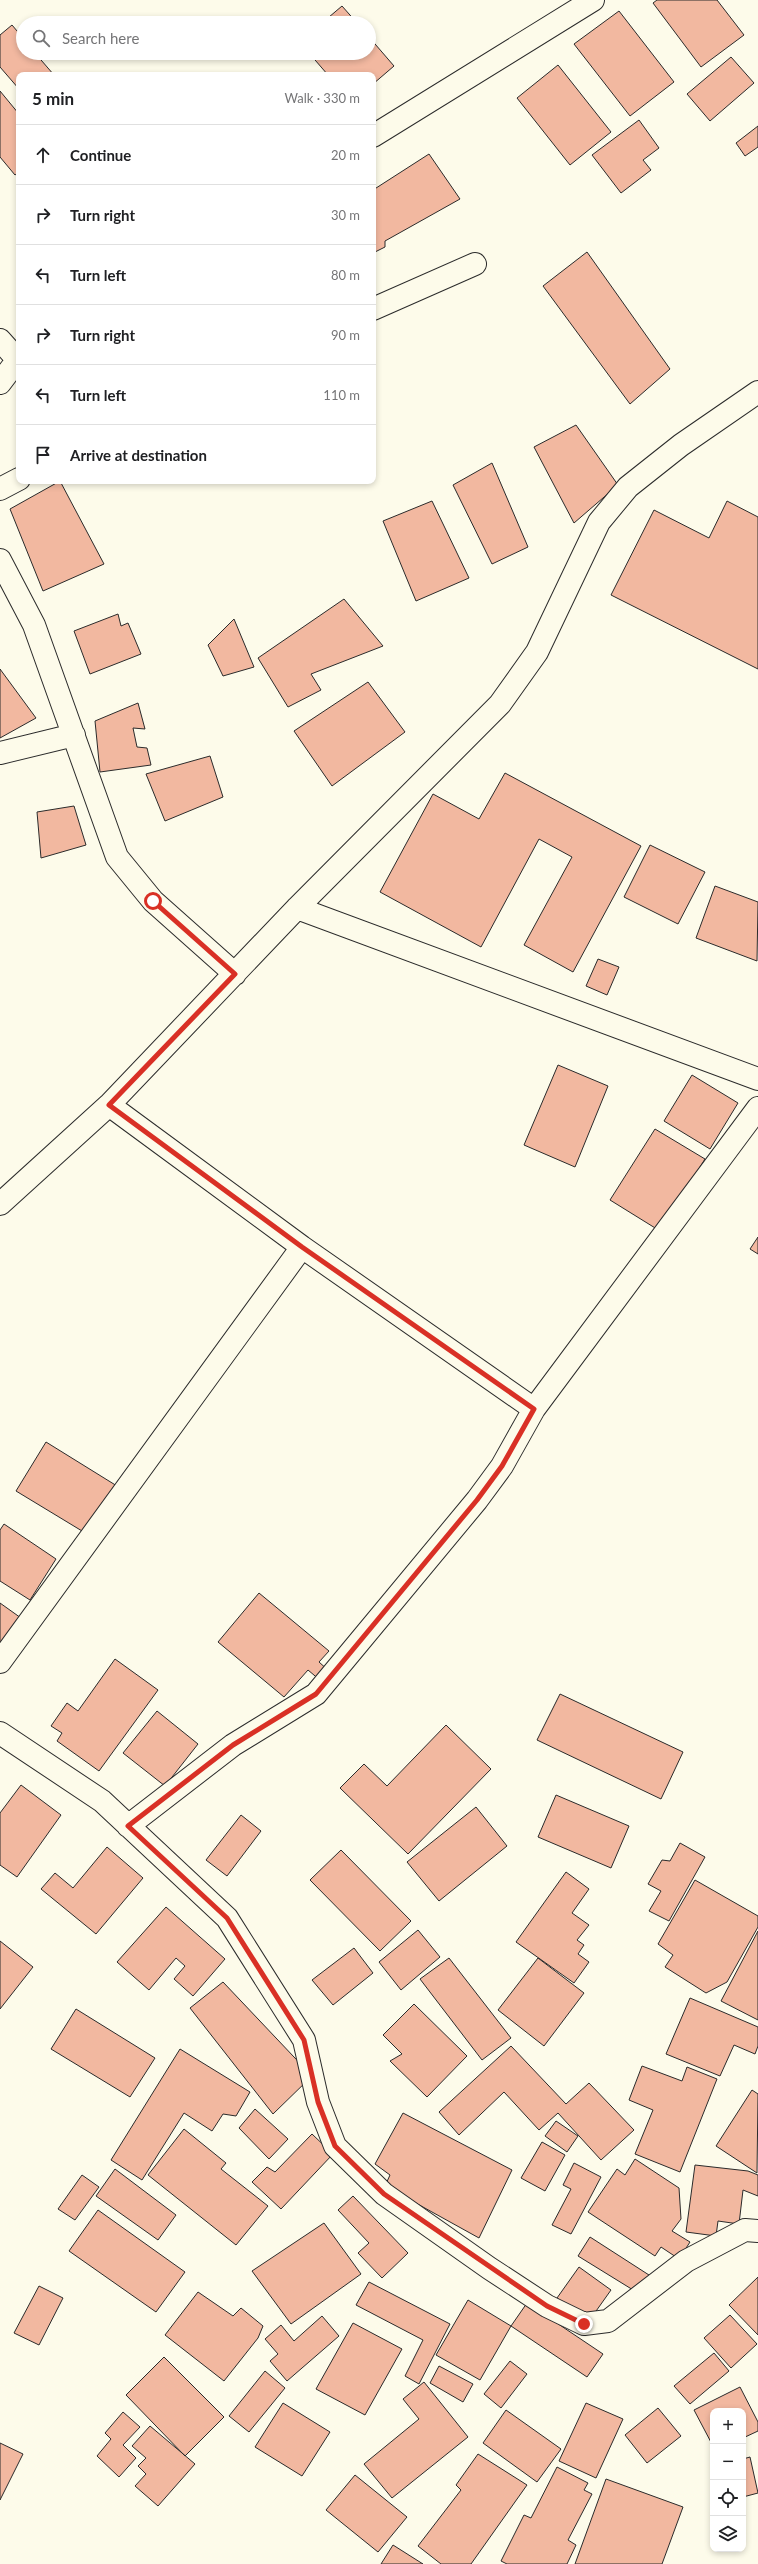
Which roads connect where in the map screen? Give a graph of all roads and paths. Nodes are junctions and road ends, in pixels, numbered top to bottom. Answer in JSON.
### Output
{"nodes":[{"id":1,"x":593,"y":0,"type":"edge"},
{"id":2,"x":376,"y":134,"type":"edge"},
{"id":3,"x":475,"y":264,"type":"dead end"},
{"id":4,"x":376,"y":308,"type":"edge"},
{"id":5,"x":0,"y":340,"type":"edge"},
{"id":6,"x":16,"y":357,"type":"edge"},
{"id":7,"x":16,"y":362,"type":"edge"},
{"id":8,"x":0,"y":383,"type":"edge"},
{"id":9,"x":758,"y":392,"type":"edge"},
{"id":10,"x":16,"y":481,"type":"edge"},
{"id":11,"x":0,"y":489,"type":"edge"},
{"id":12,"x":0,"y":560,"type":"edge"},
{"id":13,"x":74,"y":735,"type":"junction"},
{"id":14,"x":0,"y":752,"type":"edge"},
{"id":15,"x":297,"y":908,"type":"junction"},
{"id":16,"x":235,"y":974,"type":"junction"},
{"id":17,"x":758,"y":1079,"type":"edge"},
{"id":18,"x":109,"y":1105,"type":"junction"},
{"id":19,"x":758,"y":1108,"type":"edge"},
{"id":20,"x":0,"y":1204,"type":"edge"},
{"id":21,"x":302,"y":1247,"type":"junction"},
{"id":22,"x":534,"y":1409,"type":"junction"},
{"id":23,"x":0,"y":1662,"type":"edge"},
{"id":24,"x":0,"y":1733,"type":"edge"},
{"id":25,"x":128,"y":1826,"type":"junction"},
{"id":26,"x":758,"y":2231,"type":"edge"}],
"edges":[{"from":1,"to":2,"type":"street"},
{"from":3,"to":4,"type":"street"},
{"from":5,"to":6,"type":"street"},
{"from":7,"to":8,"type":"street"},
{"from":9,"to":15,"type":"street"},
{"from":10,"to":11,"type":"street"},
{"from":12,"to":13,"type":"street"},
{"from":13,"to":14,"type":"street"},
{"from":13,"to":16,"type":"street"},
{"from":15,"to":16,"type":"street"},
{"from":15,"to":17,"type":"street"},
{"from":16,"to":18,"type":"street"},
{"from":18,"to":20,"type":"street"},
{"from":18,"to":21,"type":"street"},
{"from":19,"to":22,"type":"street"},
{"from":21,"to":22,"type":"street"},
{"from":21,"to":23,"type":"street"},
{"from":22,"to":25,"type":"street"},
{"from":24,"to":25,"type":"street"},
{"from":25,"to":26,"type":"street"}]}
